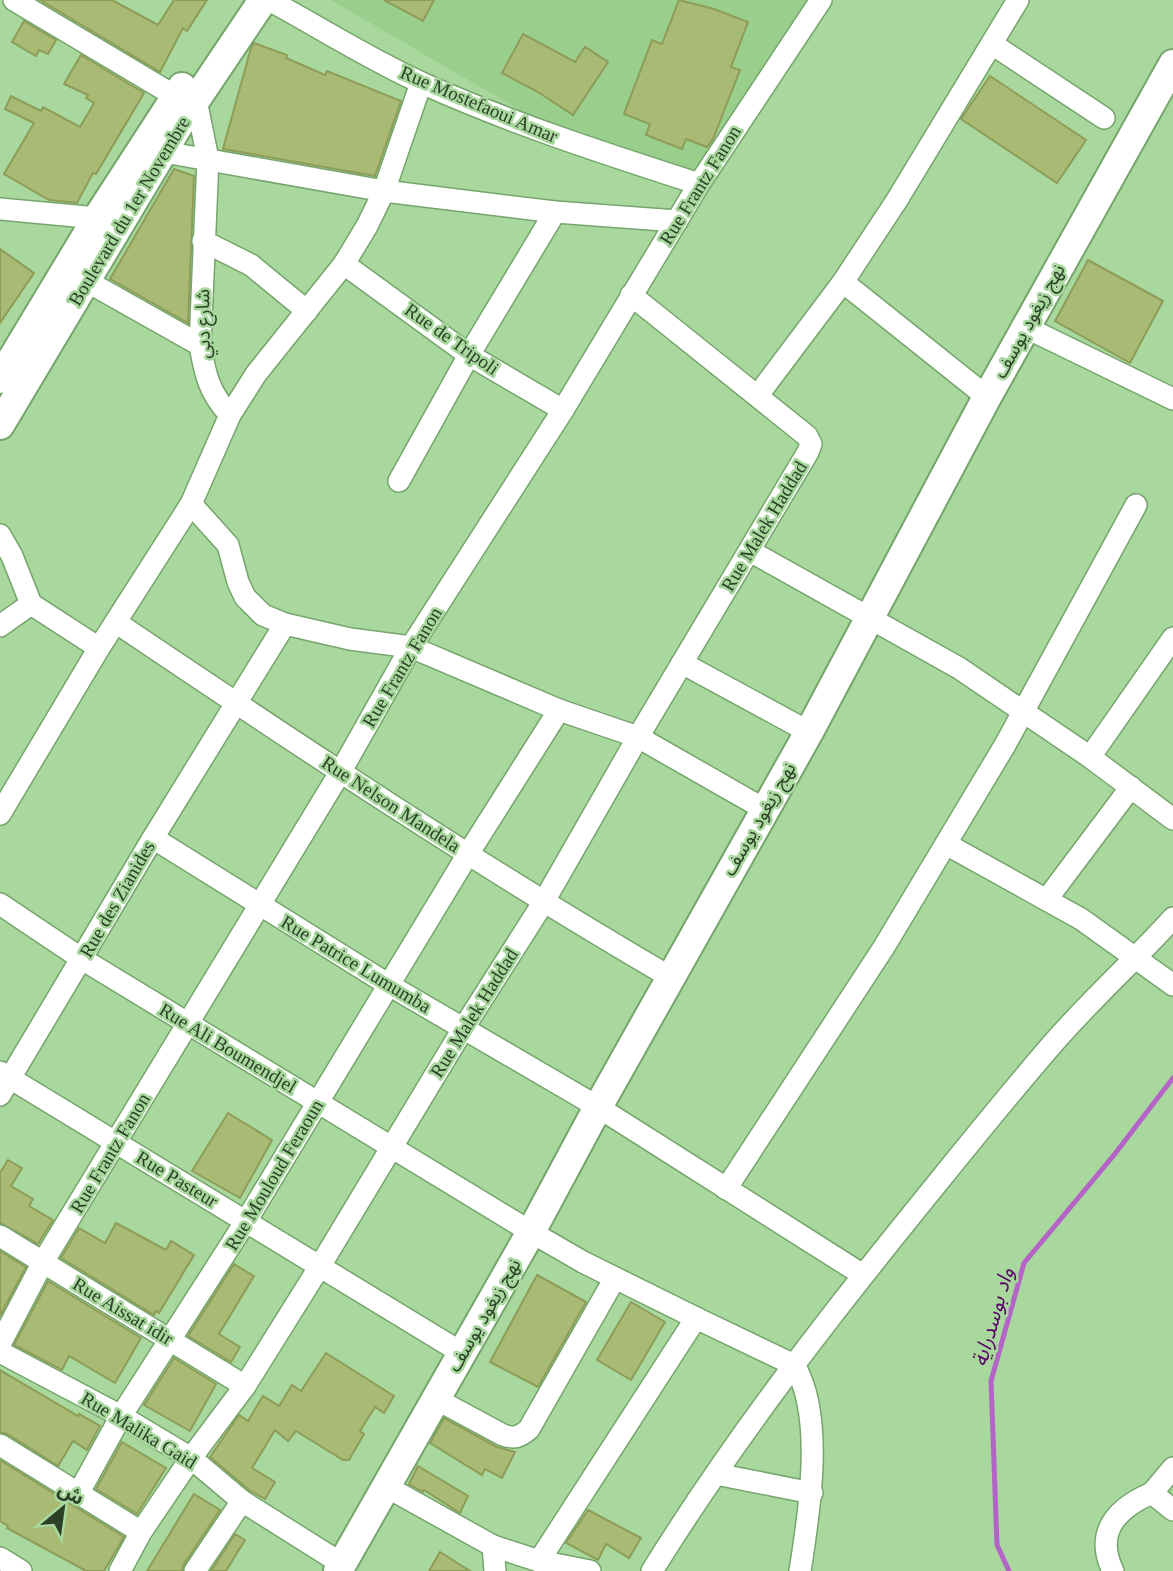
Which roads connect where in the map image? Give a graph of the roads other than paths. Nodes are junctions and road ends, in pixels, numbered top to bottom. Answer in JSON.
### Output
{"nodes":[{"id":1,"x":14,"y":0,"type":"edge"},
{"id":2,"x":240,"y":0,"type":"edge"},
{"id":3,"x":263,"y":0,"type":"edge"},
{"id":4,"x":269,"y":0,"type":"edge"},
{"id":5,"x":821,"y":0,"type":"edge"},
{"id":6,"x":1018,"y":0,"type":"edge"},
{"id":7,"x":992,"y":44,"type":"junction"},
{"id":8,"x":1173,"y":64,"type":"edge"},
{"id":9,"x":421,"y":83,"type":"junction"},
{"id":10,"x":185,"y":98,"type":"junction"},
{"id":11,"x":1104,"y":118,"type":"dead end"},
{"id":12,"x":164,"y":152,"type":"junction"},
{"id":13,"x":208,"y":159,"type":"junction"},
{"id":14,"x":699,"y":184,"type":"junction"},
{"id":15,"x":384,"y":191,"type":"junction"},
{"id":16,"x":555,"y":212,"type":"junction"},
{"id":17,"x":3,"y":216,"type":"edge"},
{"id":18,"x":677,"y":221,"type":"junction"},
{"id":19,"x":108,"y":223,"type":"junction"},
{"id":20,"x":204,"y":241,"type":"junction"},
{"id":21,"x":344,"y":264,"type":"junction"},
{"id":22,"x":76,"y":275,"type":"junction"},
{"id":23,"x":843,"y":282,"type":"junction"},
{"id":24,"x":631,"y":295,"type":"junction"},
{"id":25,"x":307,"y":311,"type":"junction"},
{"id":26,"x":1025,"y":327,"type":"junction"},
{"id":27,"x":200,"y":345,"type":"junction"},
{"id":28,"x":469,"y":355,"type":"junction"},
{"id":29,"x":0,"y":379,"type":"edge"},
{"id":30,"x":758,"y":395,"type":"junction"},
{"id":31,"x":987,"y":397,"type":"junction"},
{"id":32,"x":1173,"y":399,"type":"edge"},
{"id":33,"x":563,"y":410,"type":"junction"},
{"id":34,"x":230,"y":415,"type":"junction"},
{"id":35,"x":0,"y":425,"type":"edge"},
{"id":36,"x":399,"y":481,"type":"dead end"},
{"id":37,"x":191,"y":504,"type":"junction"},
{"id":38,"x":1136,"y":505,"type":"dead end"},
{"id":39,"x":0,"y":536,"type":"edge"},
{"id":40,"x":750,"y":551,"type":"junction"},
{"id":41,"x":31,"y":604,"type":"junction"},
{"id":42,"x":870,"y":620,"type":"junction"},
{"id":43,"x":117,"y":622,"type":"junction"},
{"id":44,"x":285,"y":624,"type":"junction"},
{"id":45,"x":0,"y":626,"type":"edge"},
{"id":46,"x":1173,"y":638,"type":"edge"},
{"id":47,"x":411,"y":647,"type":"junction"},
{"id":48,"x":99,"y":648,"type":"junction"},
{"id":49,"x":682,"y":663,"type":"junction"},
{"id":50,"x":236,"y":704,"type":"junction"},
{"id":51,"x":559,"y":710,"type":"junction"},
{"id":52,"x":1024,"y":710,"type":"junction"},
{"id":53,"x":809,"y":732,"type":"junction"},
{"id":54,"x":638,"y":737,"type":"junction"},
{"id":55,"x":1090,"y":757,"type":"junction"},
{"id":56,"x":341,"y":771,"type":"junction"},
{"id":57,"x":1131,"y":787,"type":"junction"},
{"id":58,"x":764,"y":809,"type":"junction"},
{"id":59,"x":0,"y":814,"type":"edge"},
{"id":60,"x":1173,"y":819,"type":"edge"},
{"id":61,"x":153,"y":838,"type":"junction"},
{"id":62,"x":946,"y":844,"type":"junction"},
{"id":63,"x":468,"y":854,"type":"junction"},
{"id":64,"x":1047,"y":899,"type":"junction"},
{"id":65,"x":543,"y":903,"type":"junction"},
{"id":66,"x":0,"y":904,"type":"edge"},
{"id":67,"x":260,"y":906,"type":"junction"},
{"id":68,"x":1173,"y":918,"type":"edge"},
{"id":69,"x":1137,"y":958,"type":"junction"},
{"id":70,"x":82,"y":959,"type":"junction"},
{"id":71,"x":670,"y":977,"type":"junction"},
{"id":72,"x":1165,"y":979,"type":"edge"},
{"id":73,"x":389,"y":985,"type":"junction"},
{"id":74,"x":189,"y":1024,"type":"junction"},
{"id":75,"x":463,"y":1029,"type":"junction"},
{"id":76,"x":3,"y":1082,"type":"edge"},
{"id":77,"x":318,"y":1103,"type":"junction"},
{"id":78,"x":598,"y":1107,"type":"junction"},
{"id":79,"x":116,"y":1142,"type":"junction"},
{"id":80,"x":392,"y":1147,"type":"junction"},
{"id":81,"x":726,"y":1189,"type":"junction"},
{"id":82,"x":246,"y":1221,"type":"junction"},
{"id":83,"x":531,"y":1232,"type":"junction"},
{"id":84,"x":0,"y":1236,"type":"edge"},
{"id":85,"x":43,"y":1262,"type":"junction"},
{"id":86,"x":320,"y":1265,"type":"junction"},
{"id":87,"x":863,"y":1275,"type":"junction"},
{"id":88,"x":615,"y":1278,"type":"junction"},
{"id":89,"x":695,"y":1318,"type":"junction"},
{"id":90,"x":172,"y":1340,"type":"junction"},
{"id":91,"x":0,"y":1344,"type":"edge"},
{"id":92,"x":0,"y":1352,"type":"edge"},
{"id":93,"x":462,"y":1353,"type":"junction"},
{"id":94,"x":794,"y":1365,"type":"junction"},
{"id":95,"x":246,"y":1386,"type":"junction"},
{"id":96,"x":436,"y":1399,"type":"junction"},
{"id":97,"x":121,"y":1416,"type":"junction"},
{"id":98,"x":0,"y":1445,"type":"edge"},
{"id":99,"x":191,"y":1458,"type":"junction"},
{"id":100,"x":1173,"y":1468,"type":"edge"},
{"id":101,"x":716,"y":1474,"type":"junction"},
{"id":102,"x":387,"y":1487,"type":"junction"},
{"id":103,"x":812,"y":1493,"type":"junction"},
{"id":104,"x":1152,"y":1493,"type":"junction"},
{"id":105,"x":78,"y":1494,"type":"junction"},
{"id":106,"x":242,"y":1501,"type":"junction"},
{"id":107,"x":1173,"y":1510,"type":"edge"},
{"id":108,"x":141,"y":1532,"type":"junction"},
{"id":109,"x":493,"y":1546,"type":"junction"},
{"id":110,"x":0,"y":1558,"type":"edge"},
{"id":111,"x":539,"y":1561,"type":"junction"},
{"id":112,"x":340,"y":1568,"type":"edge"},
{"id":113,"x":20,"y":1571,"type":"edge"},
{"id":114,"x":120,"y":1571,"type":"edge"},
{"id":115,"x":195,"y":1571,"type":"edge"},
{"id":116,"x":495,"y":1571,"type":"edge"},
{"id":117,"x":590,"y":1571,"type":"edge"},
{"id":118,"x":652,"y":1571,"type":"edge"},
{"id":119,"x":800,"y":1571,"type":"edge"},
{"id":120,"x":1113,"y":1571,"type":"edge"}],
"edges":[{"from":1,"to":10,"type":"street"},
{"from":2,"to":10,"type":"main road","name":"Boulevard du 1er Novembre"},
{"from":3,"to":10,"type":"main road","name":"Boulevard du 1er Novembre"},
{"from":4,"to":9,"type":"street","name":"Rue Mostefaoui Amar"},
{"from":5,"to":14,"type":"street","name":"Rue Frantz Fanon"},
{"from":6,"to":7,"type":"street"},
{"from":7,"to":11,"type":"street"},
{"from":7,"to":23,"type":"street"},
{"from":8,"to":26,"type":"main road","name":"نهج زيغود يوسف"},
{"from":9,"to":14,"type":"street","name":"Rue Mostefaoui Amar"},
{"from":9,"to":15,"type":"street"},
{"from":10,"to":12,"type":"main road","name":"Boulevard du 1er Novembre"},
{"from":10,"to":13,"type":"street","name":"شارع دبي"},
{"from":10,"to":19,"type":"main road","name":"Boulevard du 1er Novembre"},
{"from":12,"to":13,"type":"street"},
{"from":12,"to":19,"type":"main road","name":"Boulevard du 1er Novembre"},
{"from":13,"to":15,"type":"street"},
{"from":13,"to":20,"type":"street","name":"شارع دبي"},
{"from":14,"to":18,"type":"street","name":"Rue Frantz Fanon"},
{"from":15,"to":16,"type":"street"},
{"from":15,"to":21,"type":"street"},
{"from":16,"to":18,"type":"street"},
{"from":16,"to":28,"type":"street"},
{"from":17,"to":19,"type":"street"},
{"from":18,"to":24,"type":"street","name":"Rue Frantz Fanon"},
{"from":19,"to":22,"type":"main road","name":"Boulevard du 1er Novembre"},
{"from":20,"to":25,"type":"street"},
{"from":20,"to":27,"type":"street","name":"شارع دبي"},
{"from":21,"to":25,"type":"street"},
{"from":21,"to":28,"type":"street","name":"Rue de Tripoli"},
{"from":22,"to":27,"type":"street"},
{"from":22,"to":29,"type":"main road","name":"Boulevard du 1er Novembre"},
{"from":22,"to":35,"type":"main road","name":"Boulevard du 1er Novembre"},
{"from":23,"to":30,"type":"street"},
{"from":23,"to":31,"type":"street"},
{"from":24,"to":30,"type":"street"},
{"from":24,"to":33,"type":"street","name":"Rue Frantz Fanon"},
{"from":25,"to":34,"type":"street"},
{"from":26,"to":31,"type":"main road","name":"نهج زيغود يوسف"},
{"from":26,"to":32,"type":"street"},
{"from":27,"to":34,"type":"street","name":"شارع دبي"},
{"from":28,"to":33,"type":"street","name":"Rue de Tripoli"},
{"from":28,"to":36,"type":"street"},
{"from":30,"to":40,"type":"street","name":"Rue Malek Haddad"},
{"from":31,"to":42,"type":"main road","name":"نهج زيغود يوسف"},
{"from":33,"to":47,"type":"street","name":"Rue Frantz Fanon"},
{"from":34,"to":37,"type":"street"},
{"from":37,"to":43,"type":"street"},
{"from":37,"to":44,"type":"street"},
{"from":38,"to":52,"type":"street"},
{"from":39,"to":41,"type":"street"},
{"from":40,"to":42,"type":"street"},
{"from":40,"to":49,"type":"street","name":"Rue Malek Haddad"},
{"from":41,"to":45,"type":"street"},
{"from":41,"to":48,"type":"street"},
{"from":42,"to":52,"type":"street"},
{"from":42,"to":53,"type":"main road","name":"نهج زيغود يوسف"},
{"from":43,"to":48,"type":"street"},
{"from":43,"to":50,"type":"street","name":"Rue Nelson Mandela"},
{"from":44,"to":47,"type":"street"},
{"from":44,"to":50,"type":"street","name":"Rue des Zianides"},
{"from":46,"to":55,"type":"street"},
{"from":47,"to":51,"type":"street"},
{"from":47,"to":56,"type":"street","name":"Rue Frantz Fanon"},
{"from":48,"to":59,"type":"street"},
{"from":49,"to":53,"type":"street"},
{"from":49,"to":54,"type":"street","name":"Rue Malek Haddad"},
{"from":50,"to":56,"type":"street","name":"Rue Nelson Mandela"},
{"from":50,"to":61,"type":"street","name":"Rue des Zianides"},
{"from":51,"to":54,"type":"street"},
{"from":51,"to":63,"type":"street","name":"Rue Mouloud Feraoun"},
{"from":52,"to":55,"type":"street"},
{"from":52,"to":62,"type":"street"},
{"from":53,"to":58,"type":"main road","name":"نهج زيغود يوسف"},
{"from":54,"to":58,"type":"street"},
{"from":54,"to":65,"type":"street","name":"Rue Malek Haddad"},
{"from":55,"to":57,"type":"street"},
{"from":56,"to":63,"type":"street","name":"Rue Nelson Mandela"},
{"from":56,"to":67,"type":"street","name":"Rue Frantz Fanon"},
{"from":57,"to":60,"type":"street"},
{"from":57,"to":64,"type":"street"},
{"from":58,"to":71,"type":"main road","name":"نهج زيغود يوسف"},
{"from":61,"to":67,"type":"street","name":"Rue Patrice Lumumba"},
{"from":61,"to":70,"type":"street","name":"Rue des Zianides"},
{"from":62,"to":64,"type":"street"},
{"from":62,"to":81,"type":"street"},
{"from":63,"to":65,"type":"street","name":"Rue Nelson Mandela"},
{"from":63,"to":73,"type":"street","name":"Rue Mouloud Feraoun"},
{"from":64,"to":69,"type":"street"},
{"from":65,"to":71,"type":"street","name":"Rue Nelson Mandela"},
{"from":65,"to":75,"type":"street","name":"Rue Malek Haddad"},
{"from":66,"to":70,"type":"street","name":"Rue Ali Boumendjel"},
{"from":67,"to":73,"type":"street","name":"Rue Patrice Lumumba"},
{"from":67,"to":74,"type":"street","name":"Rue Frantz Fanon"},
{"from":68,"to":69,"type":"street"},
{"from":69,"to":72,"type":"street"},
{"from":69,"to":87,"type":"street"},
{"from":70,"to":74,"type":"street","name":"Rue Ali Boumendjel"},
{"from":70,"to":76,"type":"street","name":"Rue des Zianides"},
{"from":71,"to":78,"type":"main road","name":"نهج زيغود يوسف"},
{"from":73,"to":75,"type":"street","name":"Rue Patrice Lumumba"},
{"from":73,"to":77,"type":"street","name":"Rue Mouloud Feraoun"},
{"from":74,"to":77,"type":"street","name":"Rue Ali Boumendjel"},
{"from":74,"to":79,"type":"street","name":"Rue Frantz Fanon"},
{"from":75,"to":78,"type":"street","name":"Rue Patrice Lumumba"},
{"from":75,"to":80,"type":"street","name":"Rue Malek Haddad"},
{"from":76,"to":79,"type":"street","name":"Rue Pasteur"},
{"from":77,"to":80,"type":"street","name":"Rue Ali Boumendjel"},
{"from":77,"to":82,"type":"street","name":"Rue Mouloud Feraoun"},
{"from":78,"to":81,"type":"street","name":"Rue Patrice Lumumba"},
{"from":78,"to":83,"type":"main road","name":"نهج زيغود يوسف"},
{"from":79,"to":82,"type":"street","name":"Rue Pasteur"},
{"from":79,"to":85,"type":"street","name":"Rue Frantz Fanon"},
{"from":80,"to":83,"type":"street","name":"Rue Ali Boumendjel"},
{"from":80,"to":86,"type":"street","name":"Rue Malek Haddad"},
{"from":81,"to":87,"type":"street","name":"Rue Patrice Lumumba"},
{"from":82,"to":86,"type":"street","name":"Rue Pasteur"},
{"from":82,"to":90,"type":"street","name":"Rue Mouloud Feraoun"},
{"from":83,"to":88,"type":"street","name":"Rue Ali Boumendjel"},
{"from":83,"to":93,"type":"main road","name":"نهج زيغود يوسف"},
{"from":84,"to":85,"type":"street","name":"Rue Aissat idir"},
{"from":85,"to":90,"type":"street","name":"Rue Aissat idir"},
{"from":85,"to":91,"type":"street","name":"Rue Frantz Fanon"},
{"from":86,"to":93,"type":"street","name":"Rue Pasteur"},
{"from":86,"to":95,"type":"street","name":"Rue Malek Haddad"},
{"from":87,"to":94,"type":"street"},
{"from":88,"to":89,"type":"street","name":"Rue Ali Boumendjel"},
{"from":88,"to":96,"type":"street"},
{"from":89,"to":94,"type":"street","name":"Rue Ali Boumendjel"},
{"from":89,"to":111,"type":"street"},
{"from":90,"to":95,"type":"street","name":"Rue Aissat idir"},
{"from":90,"to":97,"type":"street","name":"Rue Mouloud Feraoun"},
{"from":92,"to":97,"type":"street","name":"Rue Malika Gaid"},
{"from":93,"to":96,"type":"main road","name":"نهج زيغود يوسف"},
{"from":94,"to":101,"type":"street"},
{"from":94,"to":103,"type":"street"},
{"from":95,"to":99,"type":"street","name":"Rue Malek Haddad"},
{"from":96,"to":102,"type":"main road","name":"نهج زيغود يوسف"},
{"from":97,"to":99,"type":"street","name":"Rue Malika Gaid"},
{"from":97,"to":105,"type":"street","name":"Rue Mouloud Feraoun"},
{"from":98,"to":105,"type":"street"},
{"from":99,"to":106,"type":"street","name":"Rue Malika Gaid"},
{"from":99,"to":108,"type":"street","name":"Rue Malek Haddad"},
{"from":100,"to":104,"type":"street"},
{"from":101,"to":103,"type":"street"},
{"from":101,"to":118,"type":"street"},
{"from":102,"to":109,"type":"street"},
{"from":102,"to":112,"type":"main road","name":"نهج زيغود يوسف"},
{"from":103,"to":119,"type":"street"},
{"from":104,"to":107,"type":"street"},
{"from":104,"to":120,"type":"street"},
{"from":105,"to":108,"type":"street"},
{"from":106,"to":112,"type":"street","name":"Rue Malika Gaid"},
{"from":106,"to":115,"type":"street"},
{"from":108,"to":114,"type":"street","name":"Rue Malek Haddad"},
{"from":109,"to":111,"type":"street"},
{"from":109,"to":116,"type":"street"},
{"from":110,"to":113,"type":"street"},
{"from":111,"to":117,"type":"street"}]}
